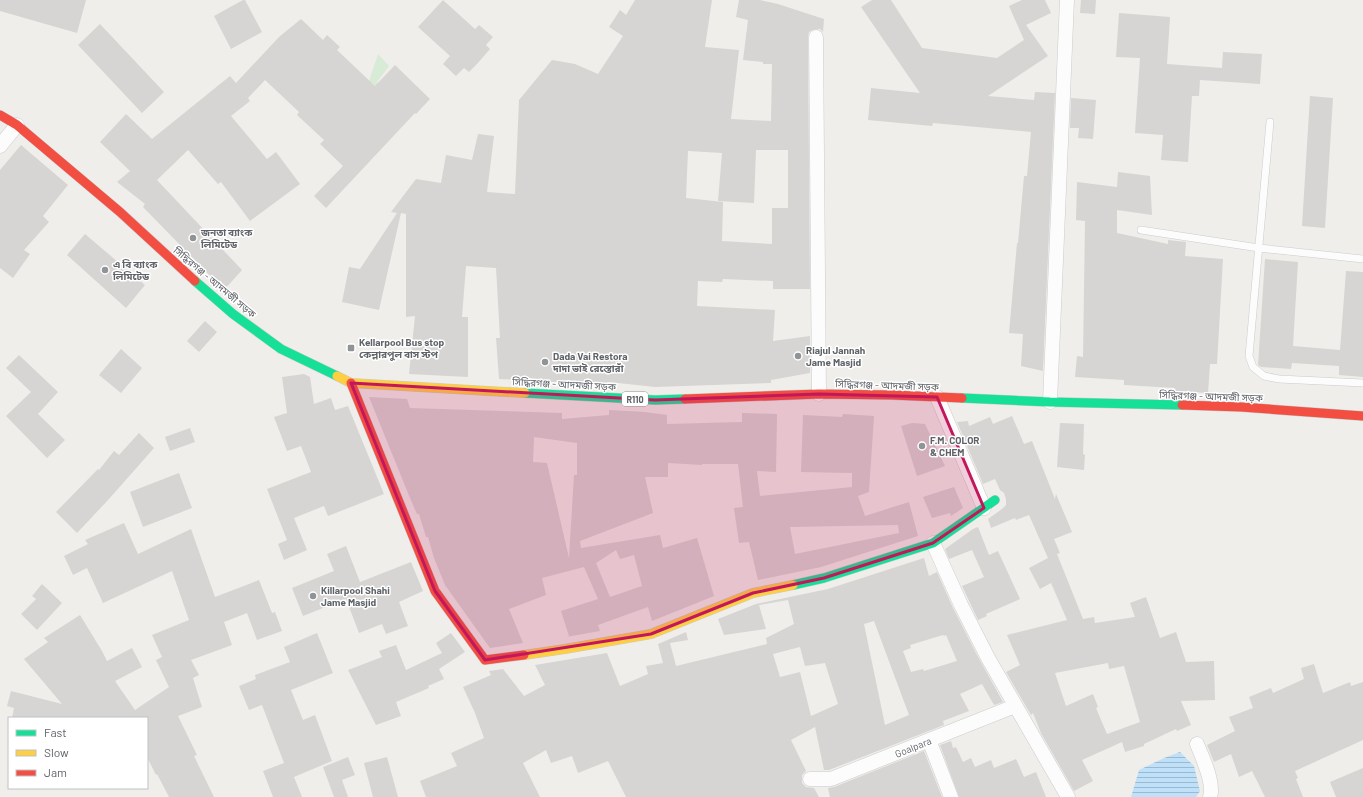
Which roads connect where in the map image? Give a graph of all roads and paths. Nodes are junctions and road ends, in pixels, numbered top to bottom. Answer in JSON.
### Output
{"nodes":[{"id":1,"x":1067,"y":0,"type":"edge"},
{"id":2,"x":816,"y":37,"type":"dead end"},
{"id":3,"x":0,"y":115,"type":"edge"},
{"id":4,"x":1270,"y":122,"type":"dead end"},
{"id":5,"x":17,"y":125,"type":"junction"},
{"id":6,"x":0,"y":146,"type":"edge"},
{"id":7,"x":1141,"y":230,"type":"dead end"},
{"id":8,"x":1259,"y":248,"type":"junction"},
{"id":9,"x":1363,"y":259,"type":"edge"},
{"id":10,"x":351,"y":382,"type":"junction"},
{"id":11,"x":1363,"y":383,"type":"edge"},
{"id":12,"x":818,"y":394,"type":"junction"},
{"id":13,"x":937,"y":397,"type":"junction"},
{"id":14,"x":1050,"y":402,"type":"junction"},
{"id":15,"x":1363,"y":416,"type":"edge"},
{"id":16,"x":995,"y":500,"type":"dead end"},
{"id":17,"x":984,"y":508,"type":"junction"},
{"id":18,"x":934,"y":543,"type":"junction"},
{"id":19,"x":1015,"y":706,"type":"junction"},
{"id":20,"x":929,"y":740,"type":"junction"},
{"id":21,"x":1197,"y":744,"type":"dead end"},
{"id":22,"x":810,"y":779,"type":"dead end"},
{"id":23,"x":950,"y":797,"type":"edge"},
{"id":24,"x":1068,"y":797,"type":"edge"},
{"id":25,"x":1210,"y":797,"type":"edge"}],
"edges":[{"from":1,"to":14,"type":"street"},
{"from":2,"to":12,"type":"street"},
{"from":3,"to":5,"type":"main road","name":"সিদ্ধিরগঞ্জ - আদমজী সড়ক","number":"R110"},
{"from":4,"to":8,"type":"lane"},
{"from":5,"to":6,"type":"street"},
{"from":5,"to":10,"type":"main road","name":"সিদ্ধিরগঞ্জ - আদমজী সড়ক","number":"R110"},
{"from":7,"to":8,"type":"lane"},
{"from":8,"to":9,"type":"lane"},
{"from":8,"to":11,"type":"lane"},
{"from":10,"to":12,"type":"main road","name":"সিদ্ধিরগঞ্জ - আদমজী সড়ক","number":"R110"},
{"from":10,"to":18,"type":"main road"},
{"from":12,"to":13,"type":"main road","name":"সিদ্ধিরগঞ্জ - আদমজী সড়ক","number":"R110"},
{"from":13,"to":14,"type":"main road","name":"সিদ্ধিরগঞ্জ - আদমজী সড়ক","number":"R110"},
{"from":13,"to":17,"type":"street"},
{"from":14,"to":15,"type":"main road","name":"সিদ্ধিরগঞ্জ - আদমজী সড়ক","number":"R110"},
{"from":16,"to":17,"type":"main road"},
{"from":17,"to":18,"type":"main road"},
{"from":18,"to":19,"type":"street"},
{"from":19,"to":20,"type":"street","name":"Goalpara"},
{"from":19,"to":24,"type":"street"},
{"from":20,"to":22,"type":"street","name":"Goalpara"},
{"from":20,"to":23,"type":"street"},
{"from":21,"to":25,"type":"street"}]}
